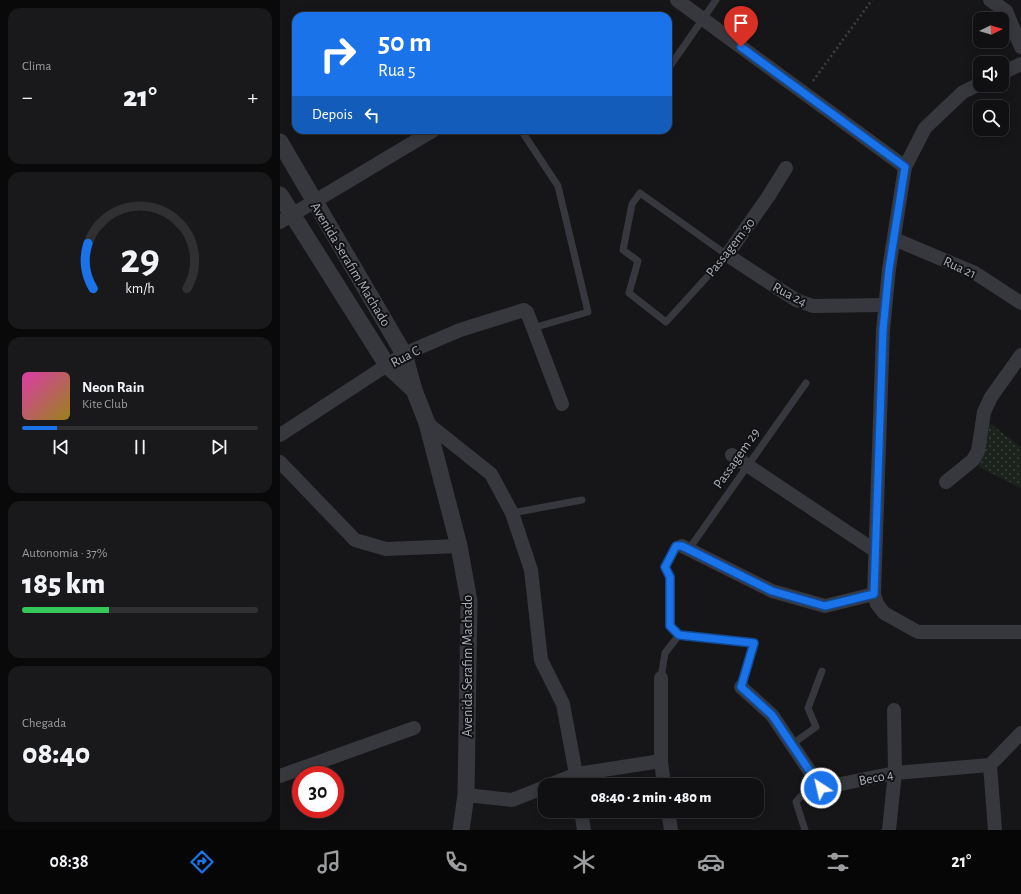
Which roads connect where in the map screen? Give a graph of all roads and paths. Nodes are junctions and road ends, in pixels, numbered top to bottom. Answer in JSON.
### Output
{"nodes":[{"id":1,"x":677,"y":0,"type":"edge"},
{"id":2,"x":716,"y":0,"type":"edge"},
{"id":3,"x":872,"y":0,"type":"edge"},
{"id":4,"x":990,"y":0,"type":"edge"},
{"id":5,"x":1006,"y":6,"type":"edge"},
{"id":6,"x":702,"y":19,"type":"junction"},
{"id":7,"x":1021,"y":47,"type":"edge"},
{"id":8,"x":672,"y":63,"type":"edge"},
{"id":9,"x":1021,"y":64,"type":"edge"},
{"id":10,"x":1009,"y":70,"type":"edge"},
{"id":11,"x":973,"y":87,"type":"edge"},
{"id":12,"x":804,"y":93,"type":"junction"},
{"id":13,"x":427,"y":134,"type":"edge"},
{"id":14,"x":524,"y":134,"type":"edge"},
{"id":15,"x":280,"y":142,"type":"edge"},
{"id":16,"x":905,"y":167,"type":"junction"},
{"id":17,"x":786,"y":168,"type":"dead end"},
{"id":18,"x":280,"y":195,"type":"edge"},
{"id":19,"x":314,"y":201,"type":"junction"},
{"id":20,"x":286,"y":219,"type":"edge"},
{"id":21,"x":894,"y":239,"type":"junction"},
{"id":22,"x":727,"y":255,"type":"junction"},
{"id":23,"x":1021,"y":303,"type":"edge"},
{"id":24,"x":886,"y":306,"type":"junction"},
{"id":25,"x":533,"y":328,"type":"junction"},
{"id":26,"x":404,"y":354,"type":"junction"},
{"id":27,"x":1021,"y":355,"type":"edge"},
{"id":28,"x":387,"y":365,"type":"junction"},
{"id":29,"x":806,"y":384,"type":"dead end"},
{"id":30,"x":414,"y":390,"type":"junction"},
{"id":31,"x":562,"y":404,"type":"dead end"},
{"id":32,"x":427,"y":423,"type":"junction"},
{"id":33,"x":280,"y":435,"type":"edge"},
{"id":34,"x":732,"y":455,"type":"dead end"},
{"id":35,"x":280,"y":462,"type":"edge"},
{"id":36,"x":747,"y":464,"type":"junction"},
{"id":37,"x":946,"y":482,"type":"dead end"},
{"id":38,"x":582,"y":500,"type":"dead end"},
{"id":39,"x":512,"y":513,"type":"junction"},
{"id":40,"x":459,"y":546,"type":"junction"},
{"id":41,"x":686,"y":547,"type":"junction"},
{"id":42,"x":874,"y":550,"type":"junction"},
{"id":43,"x":874,"y":594,"type":"junction"},
{"id":44,"x":1021,"y":632,"type":"edge"},
{"id":45,"x":679,"y":635,"type":"junction"},
{"id":46,"x":822,"y":671,"type":"dead end"},
{"id":47,"x":661,"y":678,"type":"joint"},
{"id":48,"x":741,"y":687,"type":"joint"},
{"id":49,"x":894,"y":710,"type":"dead end"},
{"id":50,"x":414,"y":728,"type":"dead end"},
{"id":51,"x":1021,"y":733,"type":"edge"},
{"id":52,"x":791,"y":745,"type":"junction"},
{"id":53,"x":661,"y":761,"type":"junction"},
{"id":54,"x":990,"y":765,"type":"junction"},
{"id":55,"x":895,"y":773,"type":"junction"},
{"id":56,"x":280,"y":776,"type":"edge"},
{"id":57,"x":578,"y":778,"type":"edge"},
{"id":58,"x":583,"y":778,"type":"edge"},
{"id":59,"x":663,"y":778,"type":"edge"},
{"id":60,"x":821,"y":788,"type":"junction"},
{"id":61,"x":538,"y":790,"type":"edge"},
{"id":62,"x":466,"y":795,"type":"junction"},
{"id":63,"x":583,"y":818,"type":"edge"},
{"id":64,"x":669,"y":818,"type":"edge"},
{"id":65,"x":461,"y":830,"type":"edge"},
{"id":66,"x":584,"y":830,"type":"edge"},
{"id":67,"x":671,"y":830,"type":"edge"},
{"id":68,"x":805,"y":830,"type":"edge"},
{"id":69,"x":889,"y":830,"type":"edge"},
{"id":70,"x":995,"y":830,"type":"edge"}],
"edges":[{"from":1,"to":6,"type":"street"},
{"from":2,"to":6,"type":"lane"},
{"from":3,"to":12,"type":"path"},
{"from":4,"to":5,"type":"street"},
{"from":5,"to":7,"type":"street"},
{"from":6,"to":8,"type":"lane"},
{"from":6,"to":12,"type":"street"},
{"from":9,"to":10,"type":"street"},
{"from":11,"to":16,"type":"street"},
{"from":12,"to":16,"type":"street"},
{"from":13,"to":19,"type":"street"},
{"from":14,"to":25,"type":"lane"},
{"from":15,"to":19,"type":"street","name":"Avenida Serafim Machado"},
{"from":16,"to":21,"type":"street"},
{"from":17,"to":22,"type":"street","name":"Passagem 30"},
{"from":18,"to":20,"type":"street","name":"Avenida Serafim Machado"},
{"from":19,"to":20,"type":"street"},
{"from":19,"to":26,"type":"street","name":"Avenida Serafim Machado"},
{"from":20,"to":28,"type":"street","name":"Avenida Serafim Machado"},
{"from":21,"to":23,"type":"street","name":"Rua 21"},
{"from":21,"to":24,"type":"street"},
{"from":22,"to":22,"type":"lane","name":"Passagem 30"},
{"from":22,"to":24,"type":"street","name":"Rua 24"},
{"from":24,"to":42,"type":"street"},
{"from":25,"to":26,"type":"street","name":"Rua C"},
{"from":25,"to":31,"type":"street","name":"Rua C"},
{"from":26,"to":28,"type":"street","name":"Rua C"},
{"from":26,"to":30,"type":"street","name":"Avenida Serafim Machado"},
{"from":27,"to":37,"type":"street"},
{"from":28,"to":30,"type":"street","name":"Avenida Serafim Machado"},
{"from":28,"to":33,"type":"street","name":"Rua C"},
{"from":29,"to":36,"type":"lane","name":"Passagem 29"},
{"from":30,"to":32,"type":"street","name":"Avenida Serafim Machado"},
{"from":32,"to":39,"type":"street"},
{"from":32,"to":40,"type":"street","name":"Avenida Serafim Machado"},
{"from":34,"to":36,"type":"street"},
{"from":35,"to":40,"type":"street"},
{"from":36,"to":41,"type":"lane","name":"Passagem 29"},
{"from":36,"to":42,"type":"street"},
{"from":38,"to":39,"type":"lane"},
{"from":39,"to":57,"type":"street"},
{"from":40,"to":62,"type":"street","name":"Avenida Serafim Machado"},
{"from":41,"to":43,"type":"street"},
{"from":41,"to":45,"type":"lane","name":"Passagem 29"},
{"from":42,"to":43,"type":"street"},
{"from":43,"to":44,"type":"street"},
{"from":45,"to":47,"type":"lane"},
{"from":45,"to":48,"type":"lane"},
{"from":46,"to":52,"type":"lane"},
{"from":47,"to":53,"type":"street"},
{"from":48,"to":52,"type":"street"},
{"from":49,"to":55,"type":"street"},
{"from":50,"to":56,"type":"street"},
{"from":51,"to":54,"type":"street"},
{"from":52,"to":60,"type":"street"},
{"from":53,"to":58,"type":"street"},
{"from":53,"to":59,"type":"street"},
{"from":54,"to":55,"type":"street","name":"Beco 4"},
{"from":54,"to":70,"type":"street"},
{"from":55,"to":60,"type":"street","name":"Beco 4"},
{"from":55,"to":69,"type":"street"},
{"from":60,"to":68,"type":"lane"},
{"from":61,"to":62,"type":"street"},
{"from":62,"to":65,"type":"street","name":"Avenida Serafim Machado"},
{"from":63,"to":66,"type":"street"},
{"from":64,"to":67,"type":"street"}]}
